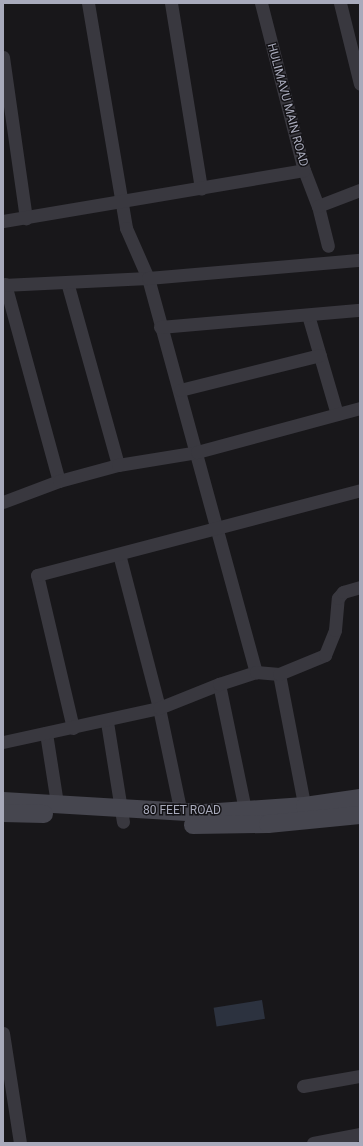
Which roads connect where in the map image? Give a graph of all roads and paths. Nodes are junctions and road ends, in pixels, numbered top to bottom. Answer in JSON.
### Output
{"nodes":[{"id":1,"x":88,"y":3,"type":"edge"},
{"id":2,"x":171,"y":3,"type":"edge"},
{"id":3,"x":261,"y":3,"type":"edge"},
{"id":4,"x":340,"y":3,"type":"edge"},
{"id":5,"x":3,"y":57,"type":"edge"},
{"id":6,"x":360,"y":84,"type":"edge"},
{"id":7,"x":304,"y":170,"type":"junction"},
{"id":8,"x":201,"y":189,"type":"junction"},
{"id":9,"x":360,"y":190,"type":"edge"},
{"id":10,"x":121,"y":202,"type":"junction"},
{"id":11,"x":318,"y":206,"type":"junction"},
{"id":12,"x":26,"y":218,"type":"junction"},
{"id":13,"x":3,"y":221,"type":"edge"},
{"id":14,"x":328,"y":246,"type":"dead end"},
{"id":15,"x":360,"y":260,"type":"edge"},
{"id":16,"x":148,"y":278,"type":"junction"},
{"id":17,"x":67,"y":282,"type":"junction"},
{"id":18,"x":4,"y":284,"type":"edge"},
{"id":19,"x":360,"y":310,"type":"edge"},
{"id":20,"x":308,"y":315,"type":"junction"},
{"id":21,"x":160,"y":327,"type":"junction"},
{"id":22,"x":320,"y":355,"type":"junction"},
{"id":23,"x":180,"y":390,"type":"junction"},
{"id":24,"x":360,"y":408,"type":"edge"},
{"id":25,"x":337,"y":414,"type":"junction"},
{"id":26,"x":197,"y":452,"type":"junction"},
{"id":27,"x":118,"y":465,"type":"junction"},
{"id":28,"x":59,"y":481,"type":"junction"},
{"id":29,"x":360,"y":490,"type":"edge"},
{"id":30,"x":3,"y":502,"type":"edge"},
{"id":31,"x":216,"y":529,"type":"junction"},
{"id":32,"x":119,"y":554,"type":"junction"},
{"id":33,"x":360,"y":587,"type":"edge"},
{"id":34,"x":256,"y":672,"type":"junction"},
{"id":35,"x":279,"y":674,"type":"junction"},
{"id":36,"x":219,"y":684,"type":"junction"},
{"id":37,"x":159,"y":708,"type":"junction"},
{"id":38,"x":107,"y":722,"type":"junction"},
{"id":39,"x":72,"y":728,"type":"junction"},
{"id":40,"x":46,"y":733,"type":"junction"},
{"id":41,"x":3,"y":742,"type":"edge"},
{"id":42,"x":360,"y":798,"type":"edge"},
{"id":43,"x":3,"y":801,"type":"edge"},
{"id":44,"x":57,"y":803,"type":"junction"},
{"id":45,"x":245,"y":810,"type":"junction"},
{"id":46,"x":3,"y":813,"type":"edge"},
{"id":47,"x":181,"y":813,"type":"junction"},
{"id":48,"x":306,"y":813,"type":"junction"},
{"id":49,"x":360,"y":815,"type":"edge"},
{"id":50,"x":123,"y":816,"type":"junction"},
{"id":51,"x":3,"y":1033,"type":"edge"},
{"id":52,"x":360,"y":1076,"type":"edge"},
{"id":53,"x":303,"y":1086,"type":"dead end"},
{"id":54,"x":7,"y":1090,"type":"edge"},
{"id":55,"x":360,"y":1134,"type":"edge"},
{"id":56,"x":20,"y":1143,"type":"edge"},
{"id":57,"x":314,"y":1143,"type":"edge"}],
"edges":[{"from":1,"to":10,"type":"street"},
{"from":2,"to":8,"type":"street"},
{"from":3,"to":7,"type":"street","name":"HULIMAVU MAIN ROAD"},
{"from":4,"to":6,"type":"street"},
{"from":5,"to":12,"type":"street"},
{"from":7,"to":8,"type":"street"},
{"from":7,"to":11,"type":"street","name":"HULIMAVU MAIN ROAD"},
{"from":8,"to":10,"type":"street"},
{"from":9,"to":11,"type":"street"},
{"from":10,"to":12,"type":"street"},
{"from":10,"to":16,"type":"street"},
{"from":11,"to":14,"type":"street","name":"HULIMAVU MAIN ROAD"},
{"from":12,"to":13,"type":"street"},
{"from":15,"to":16,"type":"street"},
{"from":16,"to":17,"type":"street"},
{"from":16,"to":21,"type":"street"},
{"from":17,"to":18,"type":"street"},
{"from":17,"to":27,"type":"street"},
{"from":18,"to":28,"type":"street"},
{"from":19,"to":20,"type":"street"},
{"from":20,"to":21,"type":"street"},
{"from":20,"to":22,"type":"street"},
{"from":21,"to":23,"type":"street"},
{"from":22,"to":23,"type":"street"},
{"from":22,"to":25,"type":"street"},
{"from":23,"to":26,"type":"street"},
{"from":24,"to":25,"type":"street"},
{"from":25,"to":26,"type":"street"},
{"from":26,"to":27,"type":"street"},
{"from":26,"to":31,"type":"street"},
{"from":27,"to":28,"type":"street"},
{"from":28,"to":30,"type":"street"},
{"from":29,"to":31,"type":"street"},
{"from":31,"to":32,"type":"street"},
{"from":31,"to":34,"type":"street"},
{"from":32,"to":37,"type":"street"},
{"from":32,"to":39,"type":"street"},
{"from":33,"to":35,"type":"street"},
{"from":34,"to":35,"type":"street"},
{"from":34,"to":36,"type":"street"},
{"from":35,"to":48,"type":"street"},
{"from":36,"to":37,"type":"street"},
{"from":36,"to":45,"type":"street"},
{"from":37,"to":38,"type":"street"},
{"from":37,"to":47,"type":"street"},
{"from":38,"to":39,"type":"street"},
{"from":38,"to":50,"type":"street"},
{"from":39,"to":40,"type":"street"},
{"from":40,"to":41,"type":"street"},
{"from":40,"to":44,"type":"street"},
{"from":42,"to":48,"type":"main road","name":"80 FEET ROAD"},
{"from":43,"to":44,"type":"main road","name":"80 FEET ROAD"},
{"from":44,"to":50,"type":"main road","name":"80 FEET ROAD"},
{"from":45,"to":47,"type":"main road","name":"80 FEET ROAD"},
{"from":45,"to":48,"type":"main road","name":"80 FEET ROAD"},
{"from":46,"to":50,"type":"main road","name":"80 FEET ROAD"},
{"from":47,"to":50,"type":"main road","name":"80 FEET ROAD"},
{"from":48,"to":49,"type":"main road","name":"80 FEET ROAD"},
{"from":48,"to":50,"type":"main road","name":"80 FEET ROAD"},
{"from":51,"to":54,"type":"street"},
{"from":52,"to":53,"type":"street"},
{"from":54,"to":56,"type":"street"},
{"from":55,"to":57,"type":"street"}]}
